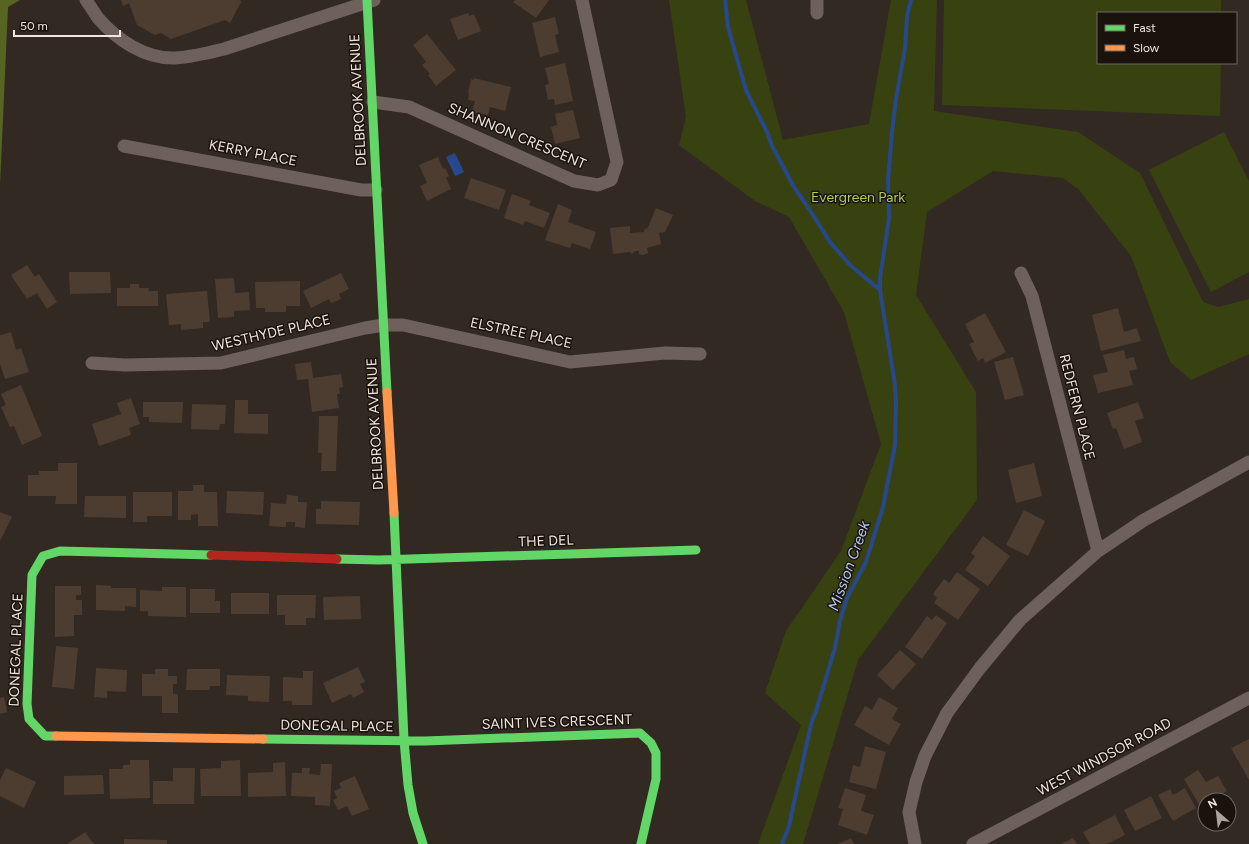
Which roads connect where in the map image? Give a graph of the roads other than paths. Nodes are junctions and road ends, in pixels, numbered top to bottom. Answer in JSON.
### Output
{"nodes":[{"id":1,"x":86,"y":0,"type":"edge"},
{"id":2,"x":582,"y":0,"type":"edge"},
{"id":3,"x":369,"y":1,"type":"edge"},
{"id":4,"x":372,"y":102,"type":"junction"},
{"id":5,"x":124,"y":146,"type":"dead end"},
{"id":6,"x":376,"y":190,"type":"junction"},
{"id":7,"x":1020,"y":273,"type":"dead end"},
{"id":8,"x":384,"y":324,"type":"junction"},
{"id":9,"x":700,"y":354,"type":"dead end"},
{"id":10,"x":92,"y":363,"type":"dead end"},
{"id":11,"x":1249,"y":462,"type":"edge"},
{"id":12,"x":696,"y":550,"type":"dead end"},
{"id":13,"x":1098,"y":551,"type":"junction"},
{"id":14,"x":396,"y":560,"type":"junction"},
{"id":15,"x":1249,"y":698,"type":"edge"},
{"id":16,"x":404,"y":740,"type":"junction"},
{"id":17,"x":423,"y":844,"type":"edge"},
{"id":18,"x":642,"y":844,"type":"edge"},
{"id":19,"x":915,"y":844,"type":"edge"},
{"id":20,"x":974,"y":844,"type":"edge"}],
"edges":[{"from":1,"to":3,"type":"street"},
{"from":2,"to":4,"type":"street","name":"SHANNON CRESCENT"},
{"from":3,"to":4,"type":"street","name":"DELBROOK AVENUE"},
{"from":4,"to":6,"type":"street","name":"DELBROOK AVENUE"},
{"from":5,"to":6,"type":"street","name":"KERRY PLACE"},
{"from":6,"to":8,"type":"street","name":"DELBROOK AVENUE"},
{"from":7,"to":13,"type":"street","name":"REDFERN PLACE"},
{"from":8,"to":9,"type":"street","name":"ELSTREE PLACE"},
{"from":8,"to":10,"type":"street","name":"WESTHYDE PLACE"},
{"from":8,"to":14,"type":"street","name":"DELBROOK AVENUE"},
{"from":11,"to":13,"type":"street"},
{"from":12,"to":14,"type":"street","name":"THE DEL"},
{"from":13,"to":19,"type":"street"},
{"from":14,"to":16,"type":"street","name":"DELBROOK AVENUE"},
{"from":14,"to":16,"type":"street","name":"DONEGAL PLACE"},
{"from":15,"to":20,"type":"street","name":"WEST WINDSOR ROAD"},
{"from":16,"to":17,"type":"street","name":"DELBROOK AVENUE"},
{"from":16,"to":18,"type":"street","name":"SAINT IVES CRESCENT"}]}
